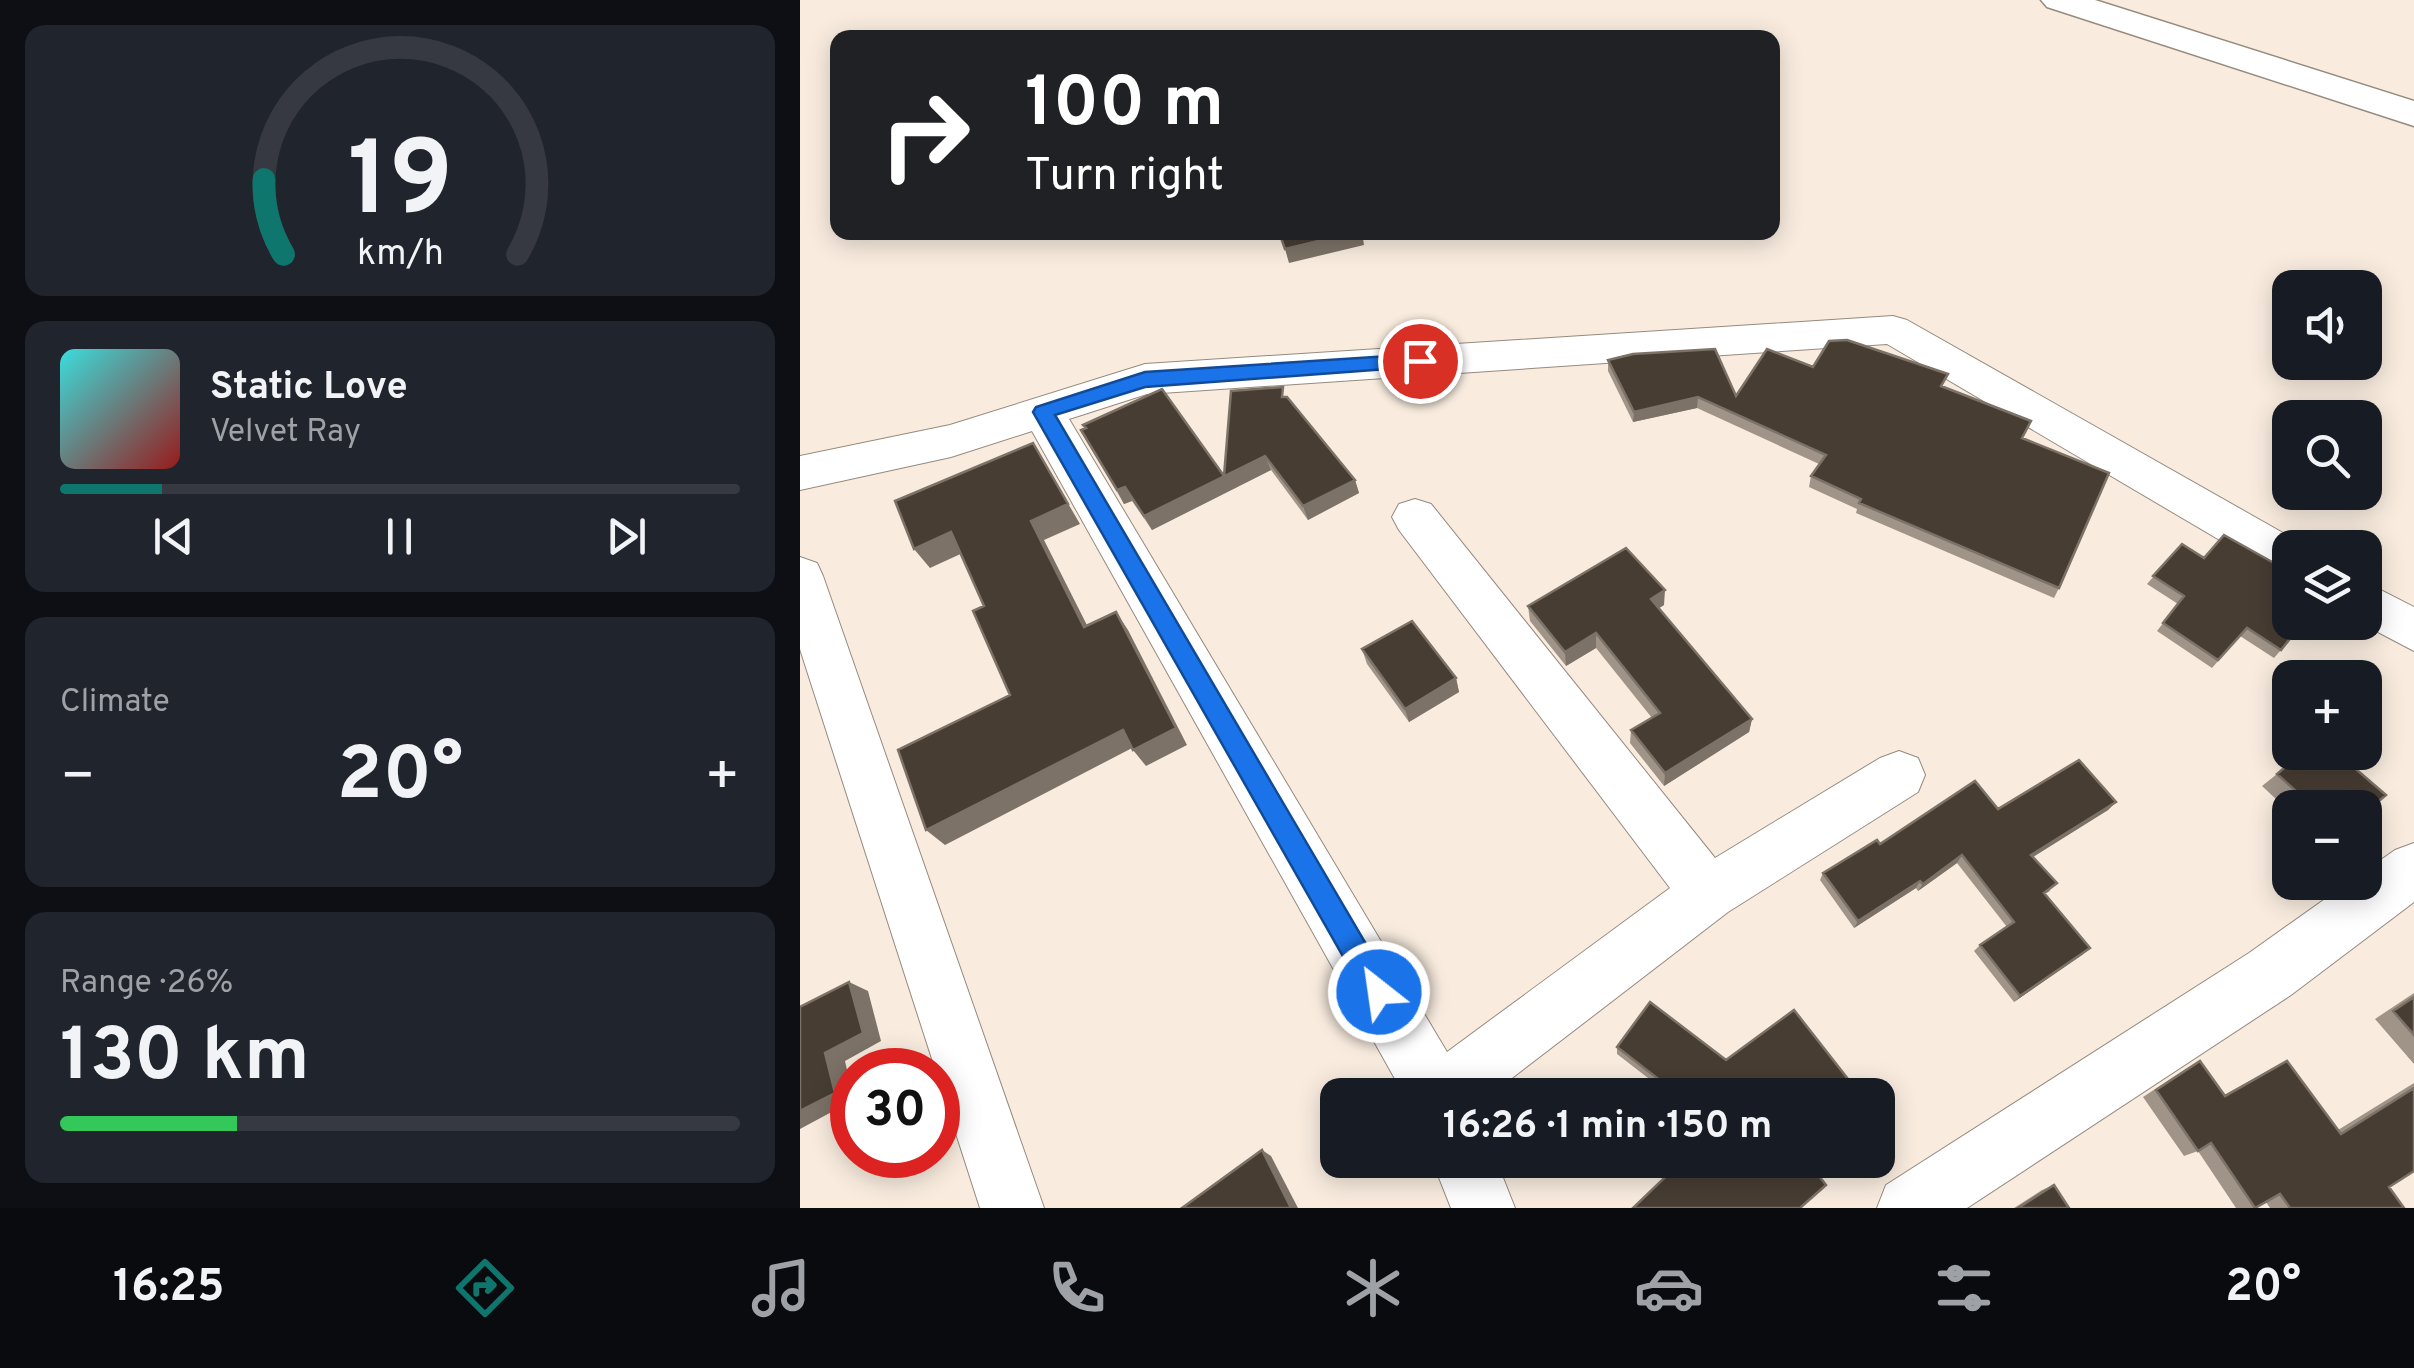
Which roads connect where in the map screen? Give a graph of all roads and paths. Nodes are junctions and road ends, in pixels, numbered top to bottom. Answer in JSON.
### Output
{"nodes":[{"id":1,"x":2060,"y":0,"type":"edge"},
{"id":2,"x":2414,"y":114,"type":"edge"},
{"id":3,"x":1043,"y":412,"type":"junction"},
{"id":4,"x":800,"y":473,"type":"edge"},
{"id":5,"x":1415,"y":517,"type":"dead end"},
{"id":6,"x":2272,"y":549,"type":"edge"},
{"id":7,"x":800,"y":576,"type":"edge"},
{"id":8,"x":2382,"y":612,"type":"edge"},
{"id":9,"x":2414,"y":630,"type":"edge"},
{"id":10,"x":1899,"y":775,"type":"dead end"},
{"id":11,"x":2414,"y":869,"type":"edge"},
{"id":12,"x":1708,"y":894,"type":"junction"},
{"id":13,"x":1429,"y":1078,"type":"edge"},
{"id":14,"x":1462,"y":1078,"type":"edge"},
{"id":15,"x":1471,"y":1178,"type":"edge"},
{"id":16,"x":1012,"y":1208,"type":"edge"},
{"id":17,"x":1483,"y":1208,"type":"edge"},
{"id":18,"x":1909,"y":1208,"type":"edge"}],
"edges":[{"from":1,"to":2,"type":"main road"},
{"from":3,"to":4,"type":"street"},
{"from":3,"to":6,"type":"street"},
{"from":3,"to":13,"type":"street"},
{"from":5,"to":12,"type":"street"},
{"from":7,"to":16,"type":"street"},
{"from":8,"to":9,"type":"street"},
{"from":10,"to":12,"type":"street"},
{"from":11,"to":18,"type":"street"},
{"from":12,"to":14,"type":"street"},
{"from":15,"to":17,"type":"street"}]}
